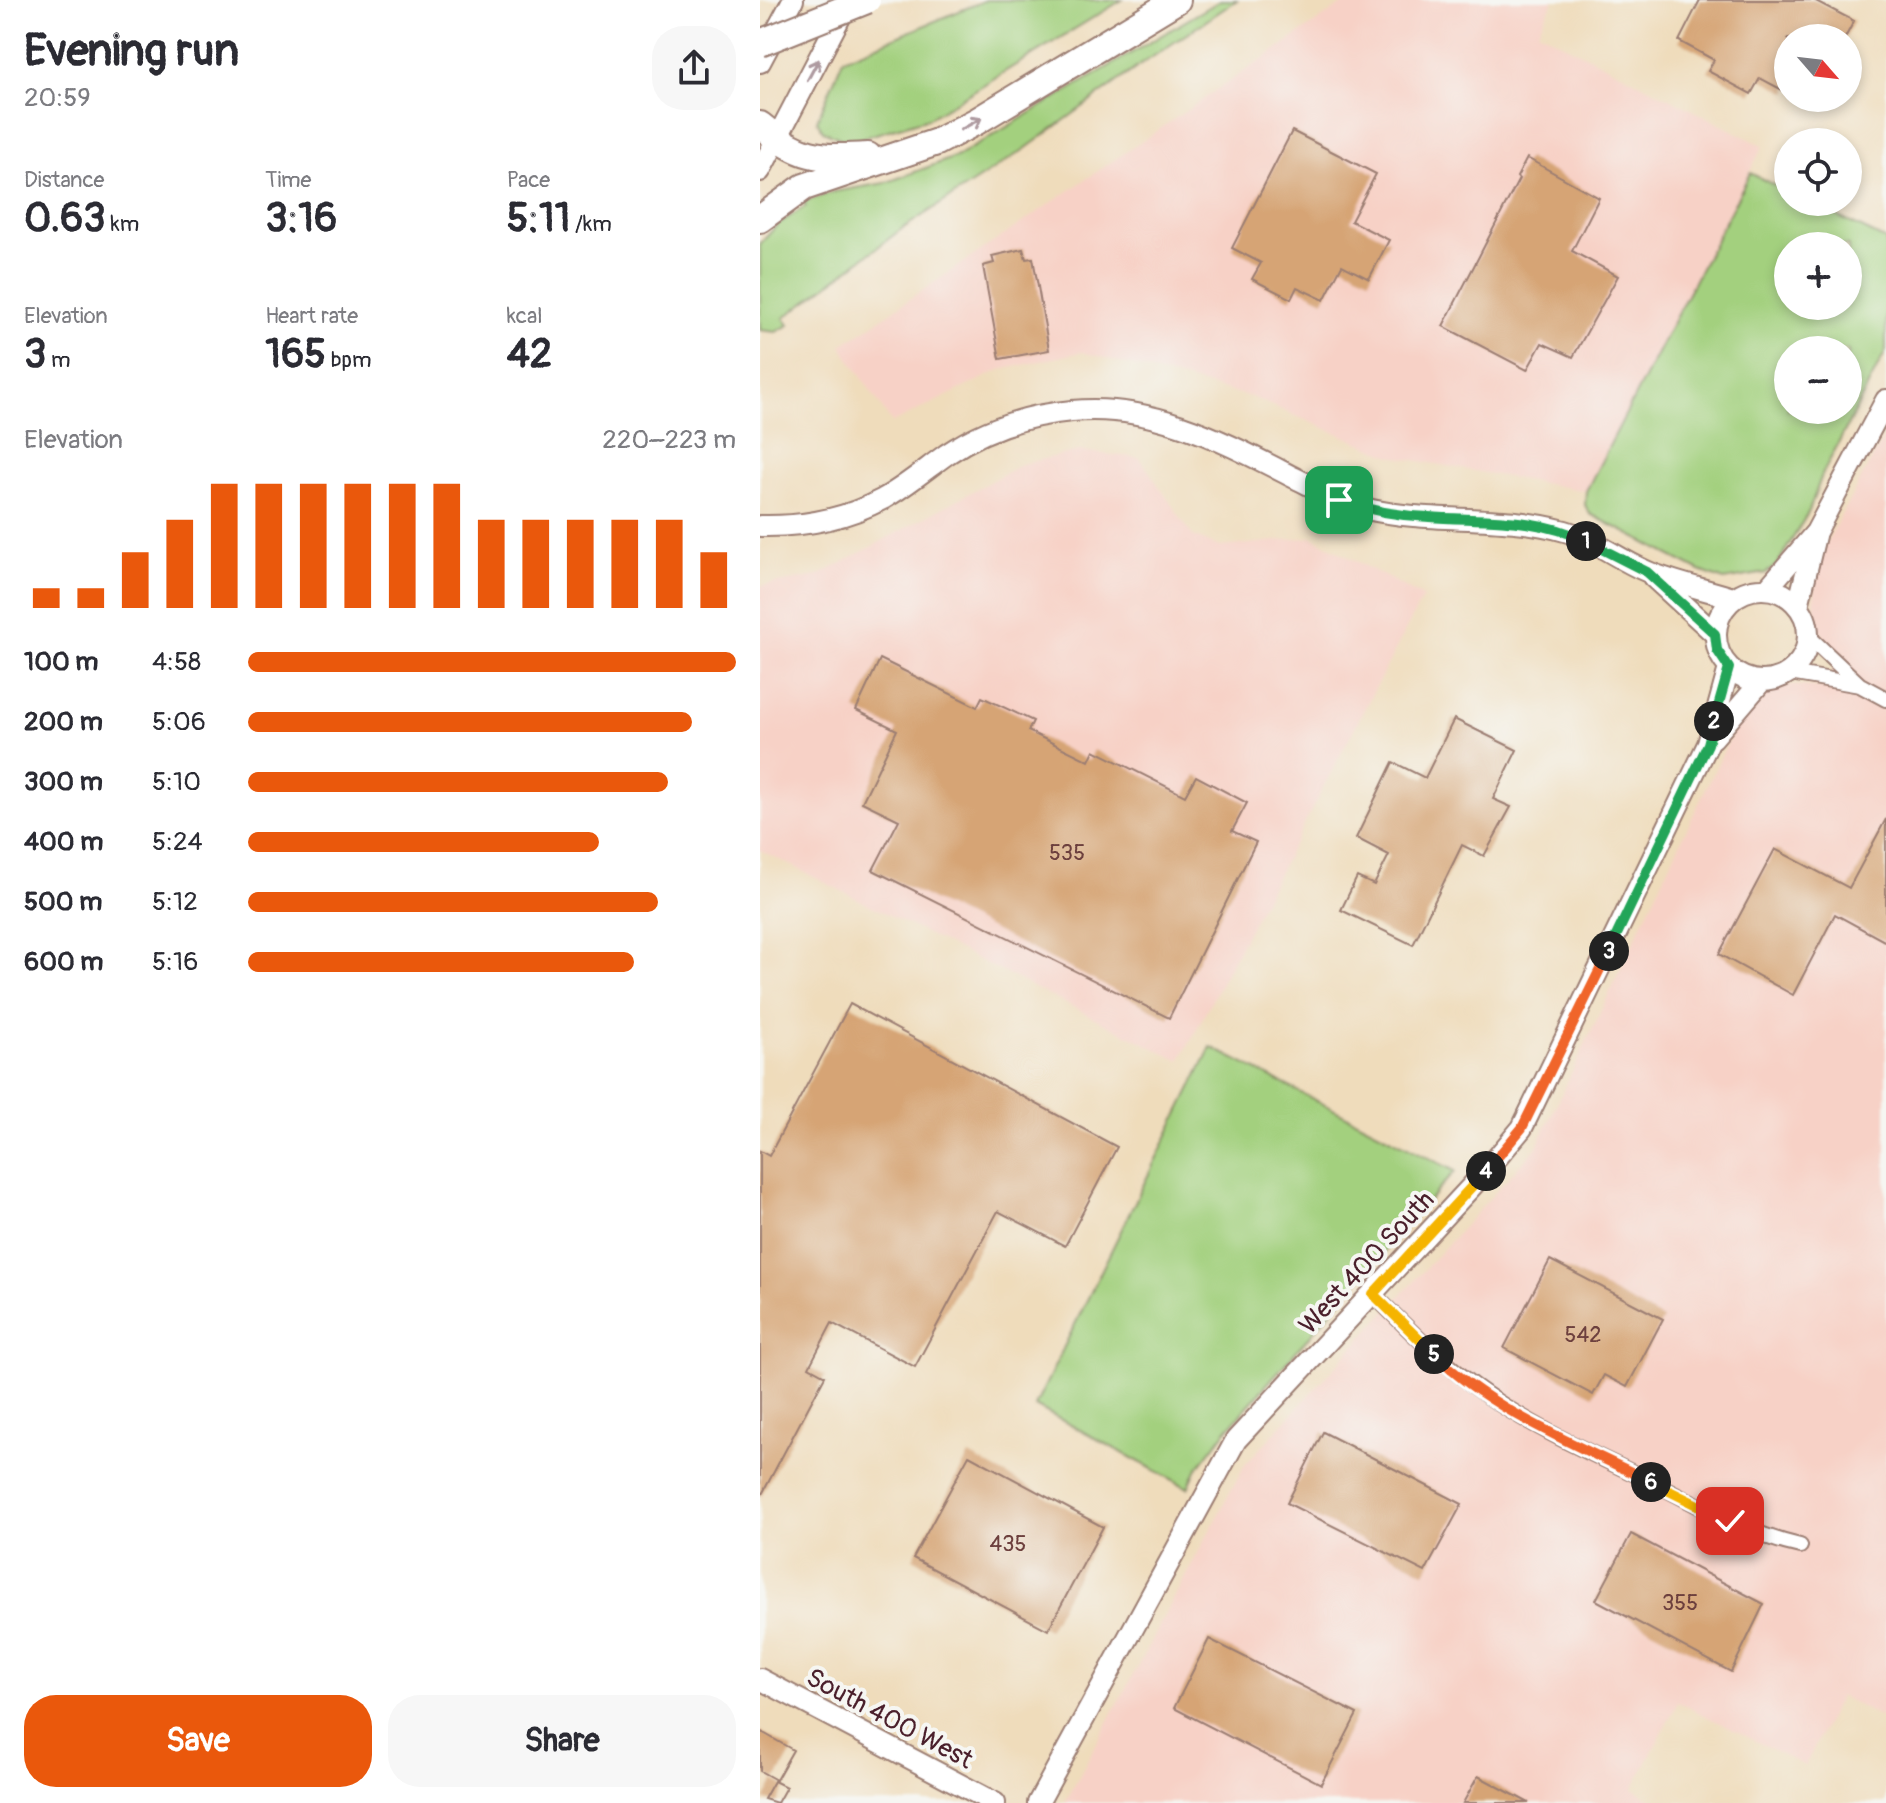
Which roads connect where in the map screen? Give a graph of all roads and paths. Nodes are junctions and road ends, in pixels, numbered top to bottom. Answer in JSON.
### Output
{"nodes":[{"id":1,"x":793,"y":0,"type":"edge"},
{"id":2,"x":849,"y":0,"type":"edge"},
{"id":3,"x":867,"y":0,"type":"edge"},
{"id":4,"x":1177,"y":0,"type":"edge"},
{"id":5,"x":760,"y":43,"type":"edge"},
{"id":6,"x":760,"y":62,"type":"edge"},
{"id":7,"x":768,"y":132,"type":"edge"},
{"id":8,"x":899,"y":154,"type":"junction"},
{"id":9,"x":760,"y":171,"type":"edge"},
{"id":10,"x":760,"y":219,"type":"edge"},
{"id":11,"x":1886,"y":400,"type":"edge"},
{"id":12,"x":760,"y":526,"type":"edge"},
{"id":13,"x":1816,"y":532,"type":"junction"},
{"id":14,"x":1647,"y":572,"type":"junction"},
{"id":15,"x":1767,"y":589,"type":"junction"},
{"id":16,"x":1733,"y":598,"type":"junction"},
{"id":17,"x":1798,"y":606,"type":"junction"},
{"id":18,"x":1715,"y":634,"type":"junction"},
{"id":19,"x":1808,"y":636,"type":"junction"},
{"id":20,"x":1729,"y":668,"type":"junction"},
{"id":21,"x":1790,"y":673,"type":"junction"},
{"id":22,"x":1761,"y":682,"type":"junction"},
{"id":23,"x":1860,"y":685,"type":"junction"},
{"id":24,"x":1886,"y":699,"type":"edge"},
{"id":25,"x":1708,"y":744,"type":"junction"},
{"id":26,"x":1373,"y":1294,"type":"junction"},
{"id":27,"x":1800,"y":1546,"type":"dead end"},
{"id":28,"x":760,"y":1679,"type":"edge"},
{"id":29,"x":995,"y":1803,"type":"edge"},
{"id":30,"x":1038,"y":1803,"type":"edge"}],
"edges":[{"from":1,"to":6,"type":"street"},
{"from":7,"to":2,"type":"street","one_way":true},
{"from":3,"to":5,"type":"highway","bridge":true},
{"from":8,"to":4,"type":"highway","one_way":true},
{"from":7,"to":8,"type":"highway"},
{"from":7,"to":9,"type":"street"},
{"from":8,"to":10,"type":"highway"},
{"from":11,"to":13,"type":"street"},
{"from":12,"to":14,"type":"street"},
{"from":13,"to":15,"type":"street"},
{"from":13,"to":17,"type":"street"},
{"from":14,"to":16,"type":"street"},
{"from":14,"to":18,"type":"street"},
{"from":15,"to":16,"type":"street"},
{"from":15,"to":17,"type":"street"},
{"from":16,"to":18,"type":"street"},
{"from":17,"to":19,"type":"street"},
{"from":18,"to":20,"type":"street"},
{"from":19,"to":21,"type":"street"},
{"from":19,"to":23,"type":"street"},
{"from":20,"to":22,"type":"street"},
{"from":20,"to":25,"type":"street","name":"West 400 South"},
{"from":21,"to":22,"type":"street"},
{"from":21,"to":23,"type":"street"},
{"from":22,"to":25,"type":"street","name":"West 400 South"},
{"from":23,"to":24,"type":"street"},
{"from":25,"to":26,"type":"street","name":"West 400 South"},
{"from":26,"to":27,"type":"street"},
{"from":26,"to":30,"type":"street","name":"West 400 South"},
{"from":28,"to":29,"type":"street","name":"South 400 West"}]}
